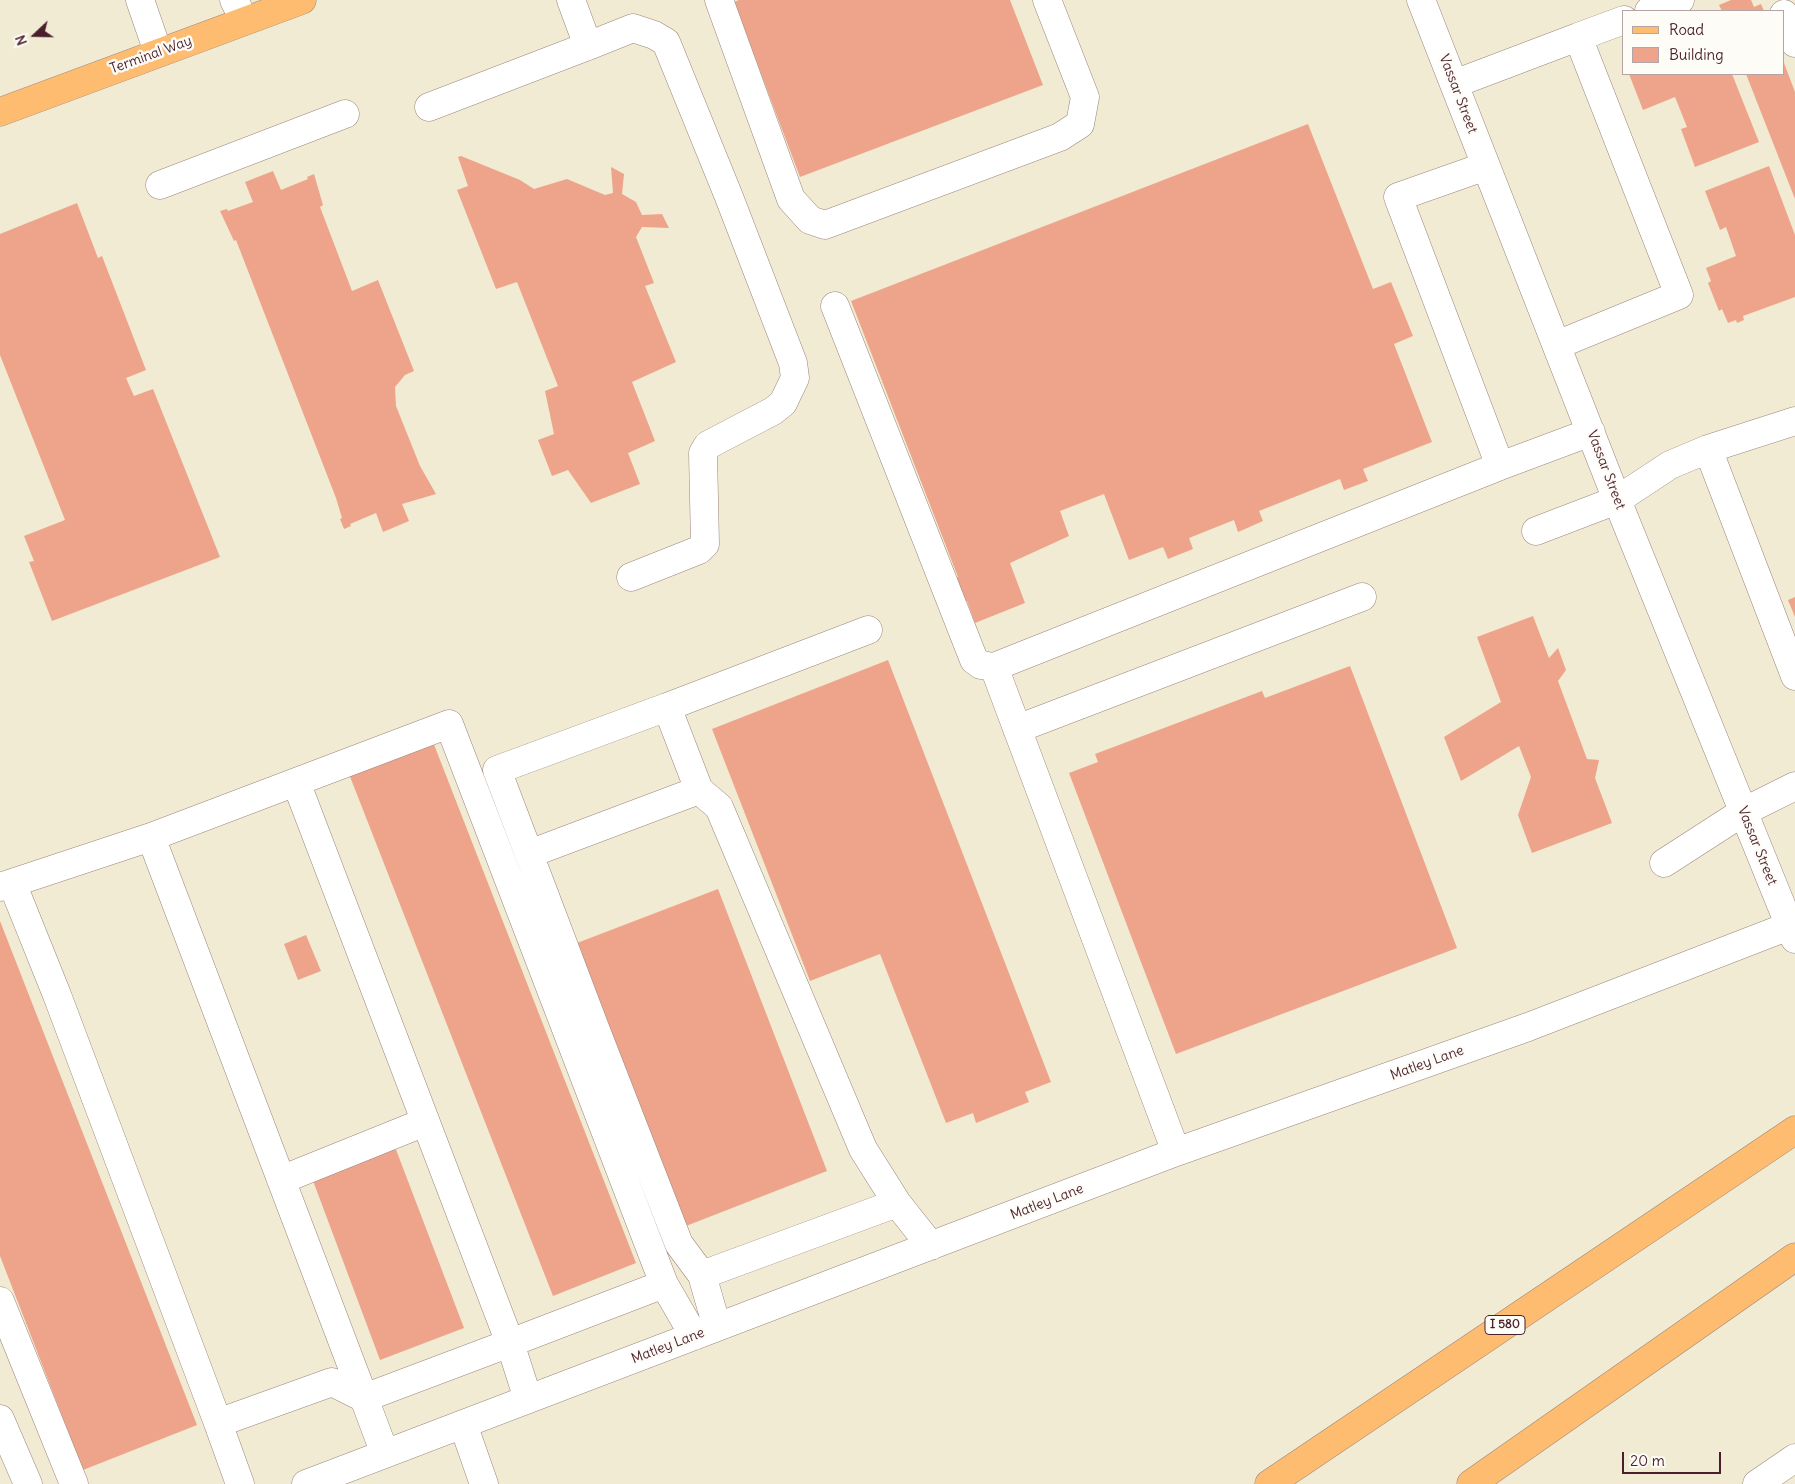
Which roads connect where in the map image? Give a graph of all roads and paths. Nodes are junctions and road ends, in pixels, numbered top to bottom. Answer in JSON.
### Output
{"nodes":[{"id":1,"x":140,"y":0,"type":"edge"},
{"id":2,"x":302,"y":0,"type":"edge"},
{"id":3,"x":571,"y":0,"type":"edge"},
{"id":4,"x":719,"y":0,"type":"edge"},
{"id":5,"x":1048,"y":0,"type":"edge"},
{"id":6,"x":1421,"y":0,"type":"edge"},
{"id":7,"x":1680,"y":0,"type":"edge"},
{"id":8,"x":239,"y":10,"type":"edge"},
{"id":9,"x":1652,"y":10,"type":"edge"},
{"id":10,"x":1785,"y":18,"type":"edge"},
{"id":11,"x":1622,"y":21,"type":"edge"},
{"id":12,"x":1578,"y":37,"type":"junction"},
{"id":13,"x":1795,"y":43,"type":"edge"},
{"id":14,"x":588,"y":46,"type":"junction"},
{"id":15,"x":158,"y":52,"type":"junction"},
{"id":16,"x":1454,"y":84,"type":"junction"},
{"id":17,"x":429,"y":107,"type":"dead end"},
{"id":18,"x":0,"y":112,"type":"edge"},
{"id":19,"x":345,"y":114,"type":"dead end"},
{"id":20,"x":1486,"y":166,"type":"junction"},
{"id":21,"x":160,"y":186,"type":"dead end"},
{"id":22,"x":835,"y":306,"type":"dead end"},
{"id":23,"x":1556,"y":345,"type":"junction"},
{"id":24,"x":1795,"y":421,"type":"edge"},
{"id":25,"x":1591,"y":432,"type":"junction"},
{"id":26,"x":1708,"y":449,"type":"junction"},
{"id":27,"x":1500,"y":466,"type":"junction"},
{"id":28,"x":1617,"y":500,"type":"junction"},
{"id":29,"x":1536,"y":531,"type":"dead end"},
{"id":30,"x":631,"y":577,"type":"dead end"},
{"id":31,"x":1362,"y":596,"type":"dead end"},
{"id":32,"x":868,"y":630,"type":"dead end"},
{"id":33,"x":994,"y":667,"type":"junction"},
{"id":34,"x":1795,"y":676,"type":"edge"},
{"id":35,"x":667,"y":707,"type":"junction"},
{"id":36,"x":1017,"y":729,"type":"junction"},
{"id":37,"x":296,"y":782,"type":"junction"},
{"id":38,"x":1795,"y":786,"type":"edge"},
{"id":39,"x":700,"y":790,"type":"junction"},
{"id":40,"x":1743,"y":812,"type":"junction"},
{"id":41,"x":151,"y":837,"type":"junction"},
{"id":42,"x":529,"y":854,"type":"junction"},
{"id":43,"x":1664,"y":863,"type":"dead end"},
{"id":44,"x":6,"y":885,"type":"edge"},
{"id":45,"x":1792,"y":933,"type":"edge"},
{"id":46,"x":425,"y":1122,"type":"junction"},
{"id":47,"x":1795,"y":1130,"type":"edge"},
{"id":48,"x":1176,"y":1152,"type":"junction"},
{"id":49,"x":281,"y":1180,"type":"junction"},
{"id":50,"x":897,"y":1203,"type":"junction"},
{"id":51,"x":931,"y":1246,"type":"junction"},
{"id":52,"x":1789,"y":1261,"type":"edge"},
{"id":53,"x":702,"y":1275,"type":"junction"},
{"id":54,"x":664,"y":1284,"type":"junction"},
{"id":55,"x":0,"y":1301,"type":"edge"},
{"id":56,"x":705,"y":1332,"type":"junction"},
{"id":57,"x":510,"y":1343,"type":"junction"},
{"id":58,"x":364,"y":1398,"type":"junction"},
{"id":59,"x":528,"y":1399,"type":"junction"},
{"id":60,"x":0,"y":1419,"type":"edge"},
{"id":61,"x":218,"y":1423,"type":"junction"},
{"id":62,"x":463,"y":1424,"type":"junction"},
{"id":63,"x":385,"y":1454,"type":"junction"},
{"id":64,"x":1795,"y":1458,"type":"edge"},
{"id":65,"x":28,"y":1484,"type":"edge"},
{"id":66,"x":74,"y":1484,"type":"edge"},
{"id":67,"x":240,"y":1484,"type":"edge"},
{"id":68,"x":306,"y":1484,"type":"edge"},
{"id":69,"x":484,"y":1484,"type":"edge"},
{"id":70,"x":1268,"y":1484,"type":"edge"},
{"id":71,"x":1471,"y":1484,"type":"edge"},
{"id":72,"x":1757,"y":1484,"type":"edge"}],
"edges":[{"from":1,"to":15,"type":"street"},
{"from":2,"to":8,"type":"main road","name":"Terminal Way"},
{"from":3,"to":14,"type":"street"},
{"from":4,"to":5,"type":"street"},
{"from":6,"to":16,"type":"street","name":"Vassar Street"},
{"from":7,"to":9,"type":"street"},
{"from":8,"to":15,"type":"main road","name":"Terminal Way"},
{"from":10,"to":13,"type":"street"},
{"from":11,"to":12,"type":"street"},
{"from":12,"to":16,"type":"street"},
{"from":12,"to":23,"type":"street"},
{"from":14,"to":17,"type":"street"},
{"from":14,"to":30,"type":"street"},
{"from":15,"to":18,"type":"main road","name":"Terminal Way"},
{"from":16,"to":20,"type":"street","name":"Vassar Street"},
{"from":19,"to":21,"type":"street"},
{"from":20,"to":23,"type":"street","name":"Vassar Street"},
{"from":20,"to":27,"type":"street"},
{"from":22,"to":33,"type":"street"},
{"from":23,"to":25,"type":"street","name":"Vassar Street"},
{"from":24,"to":26,"type":"street"},
{"from":25,"to":27,"type":"street"},
{"from":25,"to":28,"type":"street","name":"Vassar Street"},
{"from":26,"to":28,"type":"street"},
{"from":26,"to":34,"type":"street"},
{"from":27,"to":33,"type":"street"},
{"from":28,"to":29,"type":"street"},
{"from":28,"to":40,"type":"street","name":"Vassar Street"},
{"from":31,"to":36,"type":"street"},
{"from":32,"to":35,"type":"street"},
{"from":33,"to":36,"type":"street"},
{"from":35,"to":39,"type":"street"},
{"from":35,"to":42,"type":"street"},
{"from":36,"to":48,"type":"street"},
{"from":37,"to":41,"type":"street"},
{"from":37,"to":46,"type":"street"},
{"from":37,"to":54,"type":"street"},
{"from":38,"to":40,"type":"street"},
{"from":39,"to":42,"type":"street"},
{"from":39,"to":50,"type":"street"},
{"from":40,"to":43,"type":"street"},
{"from":40,"to":45,"type":"street","name":"Vassar Street"},
{"from":41,"to":44,"type":"street"},
{"from":41,"to":49,"type":"street"},
{"from":42,"to":53,"type":"street"},
{"from":44,"to":61,"type":"street"},
{"from":45,"to":48,"type":"street","name":"Matley Lane"},
{"from":46,"to":49,"type":"street"},
{"from":46,"to":57,"type":"street"},
{"from":47,"to":70,"type":"main road","number":"I 580"},
{"from":48,"to":51,"type":"street","name":"Matley Lane"},
{"from":49,"to":58,"type":"street"},
{"from":50,"to":51,"type":"street"},
{"from":50,"to":53,"type":"street"},
{"from":51,"to":56,"type":"street","name":"Matley Lane"},
{"from":52,"to":71,"type":"main road"},
{"from":53,"to":56,"type":"street"},
{"from":54,"to":56,"type":"street"},
{"from":54,"to":57,"type":"street"},
{"from":55,"to":66,"type":"street"},
{"from":56,"to":59,"type":"street","name":"Matley Lane"},
{"from":57,"to":58,"type":"street"},
{"from":57,"to":59,"type":"street"},
{"from":58,"to":61,"type":"street"},
{"from":58,"to":63,"type":"street"},
{"from":59,"to":62,"type":"street","name":"Matley Lane"},
{"from":60,"to":65,"type":"street"},
{"from":61,"to":67,"type":"street"},
{"from":62,"to":63,"type":"street","name":"Matley Lane"},
{"from":62,"to":69,"type":"street"},
{"from":63,"to":68,"type":"street","name":"Matley Lane"},
{"from":64,"to":72,"type":"street"}]}
